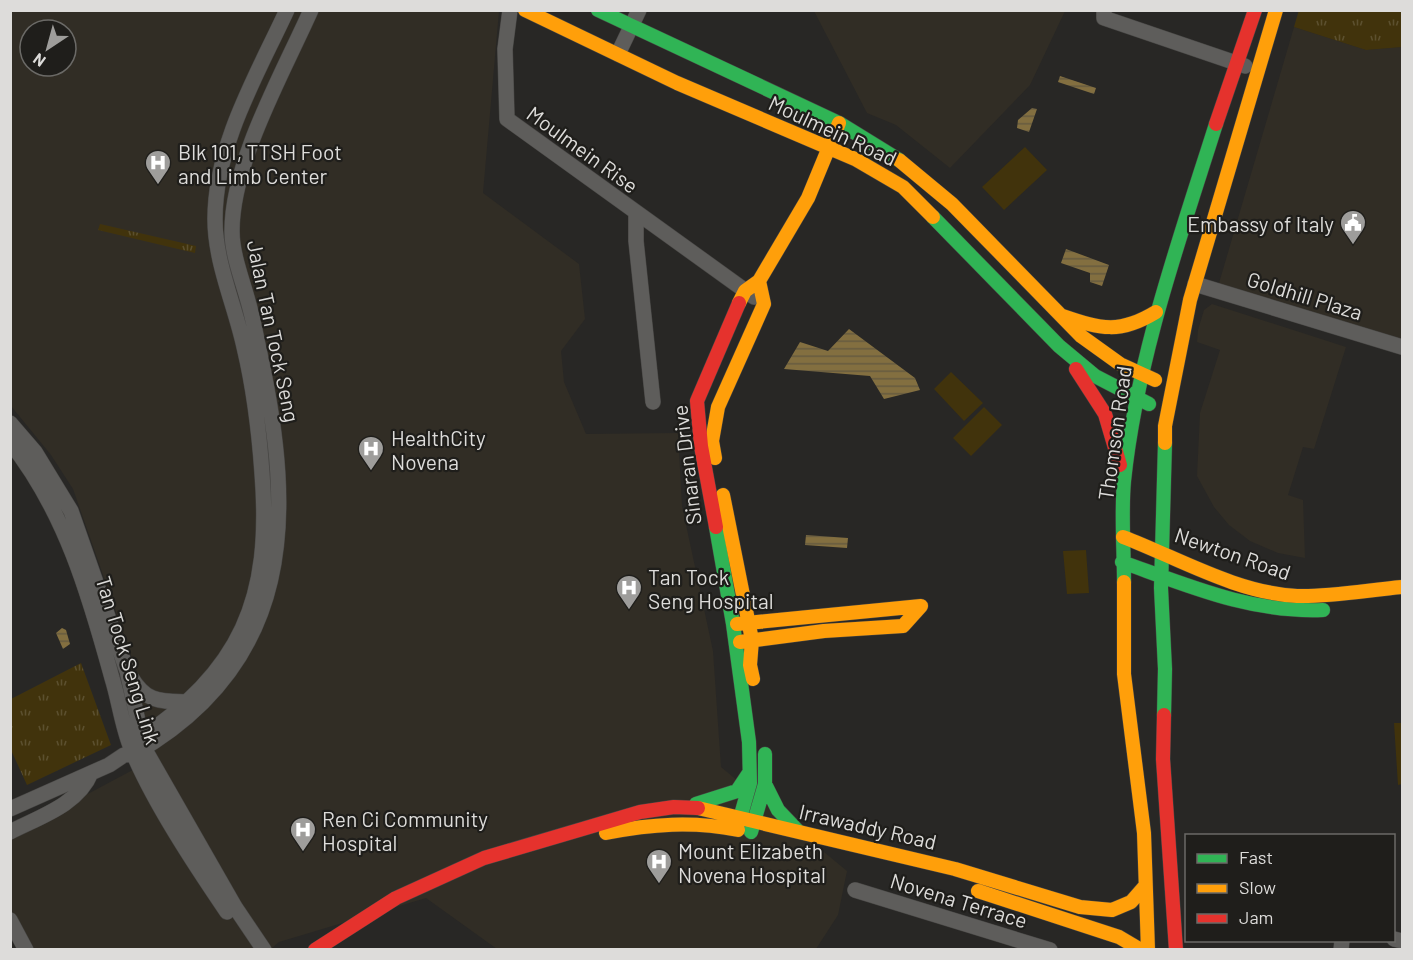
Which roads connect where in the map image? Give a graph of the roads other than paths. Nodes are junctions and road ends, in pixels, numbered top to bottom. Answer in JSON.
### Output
{"nodes":[{"id":1,"x":287,"y":10,"type":"edge"},
{"id":2,"x":311,"y":10,"type":"edge"},
{"id":3,"x":510,"y":10,"type":"edge"},
{"id":4,"x":525,"y":10,"type":"edge"},
{"id":5,"x":598,"y":10,"type":"edge"},
{"id":6,"x":639,"y":10,"type":"edge"},
{"id":7,"x":1255,"y":10,"type":"edge"},
{"id":8,"x":1276,"y":10,"type":"edge"},
{"id":9,"x":1104,"y":14,"type":"edge"},
{"id":10,"x":632,"y":26,"type":"junction"},
{"id":11,"x":618,"y":54,"type":"junction"},
{"id":12,"x":1237,"y":63,"type":"junction"},
{"id":13,"x":1258,"y":71,"type":"junction"},
{"id":14,"x":839,"y":123,"type":"junction"},
{"id":15,"x":825,"y":146,"type":"junction"},
{"id":16,"x":636,"y":213,"type":"junction"},
{"id":17,"x":759,"y":281,"type":"junction"},
{"id":18,"x":1195,"y":284,"type":"junction"},
{"id":19,"x":745,"y":291,"type":"junction"},
{"id":20,"x":764,"y":304,"type":"junction"},
{"id":21,"x":1156,"y":312,"type":"junction"},
{"id":22,"x":1058,"y":314,"type":"junction"},
{"id":23,"x":1059,"y":346,"type":"junction"},
{"id":24,"x":1402,"y":347,"type":"edge"},
{"id":25,"x":1142,"y":374,"type":"junction"},
{"id":26,"x":1173,"y":388,"type":"junction"},
{"id":27,"x":1136,"y":398,"type":"junction"},
{"id":28,"x":653,"y":402,"type":"dead end"},
{"id":29,"x":1167,"y":413,"type":"junction"},
{"id":30,"x":10,"y":423,"type":"edge"},
{"id":31,"x":10,"y":442,"type":"edge"},
{"id":32,"x":1124,"y":483,"type":"junction"},
{"id":33,"x":1123,"y":537,"type":"junction"},
{"id":34,"x":1162,"y":551,"type":"junction"},
{"id":35,"x":1122,"y":562,"type":"junction"},
{"id":36,"x":1161,"y":576,"type":"junction"},
{"id":37,"x":1402,"y":587,"type":"edge"},
{"id":38,"x":1402,"y":601,"type":"edge"},
{"id":39,"x":749,"y":623,"type":"junction"},
{"id":40,"x":733,"y":624,"type":"junction"},
{"id":41,"x":752,"y":640,"type":"junction"},
{"id":42,"x":735,"y":643,"type":"junction"},
{"id":43,"x":127,"y":671,"type":"junction"},
{"id":44,"x":186,"y":702,"type":"junction"},
{"id":45,"x":134,"y":748,"type":"junction"},
{"id":46,"x":752,"y":768,"type":"junction"},
{"id":47,"x":91,"y":772,"type":"junction"},
{"id":48,"x":765,"y":784,"type":"junction"},
{"id":49,"x":692,"y":806,"type":"junction"},
{"id":50,"x":10,"y":809,"type":"edge"},
{"id":51,"x":738,"y":823,"type":"junction"},
{"id":52,"x":753,"y":826,"type":"junction"},
{"id":53,"x":799,"y":831,"type":"junction"},
{"id":54,"x":10,"y":832,"type":"edge"},
{"id":55,"x":573,"y":833,"type":"junction"},
{"id":56,"x":1145,"y":886,"type":"junction"},
{"id":57,"x":855,"y":890,"type":"dead end"},
{"id":58,"x":10,"y":920,"type":"edge"},
{"id":59,"x":26,"y":950,"type":"edge"},
{"id":60,"x":251,"y":950,"type":"edge"},
{"id":61,"x":264,"y":950,"type":"edge"},
{"id":62,"x":315,"y":950,"type":"edge"},
{"id":63,"x":1050,"y":950,"type":"edge"},
{"id":64,"x":1141,"y":950,"type":"edge"},
{"id":65,"x":1148,"y":950,"type":"edge"},
{"id":66,"x":1176,"y":950,"type":"edge"}],
"edges":[{"from":1,"to":44,"type":"street","name":"Jalan Tan Tock Seng"},
{"from":2,"to":45,"type":"street","name":"Jalan Tan Tock Seng"},
{"from":3,"to":16,"type":"street","name":"Moulmein Rise"},
{"from":4,"to":11,"type":"main road","name":"Moulmein Road"},
{"from":5,"to":10,"type":"main road","name":"Moulmein Road"},
{"from":6,"to":10,"type":"street"},
{"from":7,"to":12,"type":"main road","name":"Thomson Road"},
{"from":8,"to":13,"type":"main road"},
{"from":9,"to":12,"type":"street"},
{"from":10,"to":11,"type":"street"},
{"from":10,"to":14,"type":"main road","name":"Moulmein Road"},
{"from":11,"to":15,"type":"main road","name":"Moulmein Road"},
{"from":12,"to":13,"type":"street"},
{"from":12,"to":21,"type":"main road","name":"Thomson Road"},
{"from":13,"to":18,"type":"main road"},
{"from":14,"to":15,"type":"main road","name":"Sinaran Drive"},
{"from":14,"to":22,"type":"main road","name":"Moulmein Road"},
{"from":15,"to":17,"type":"main road","name":"Sinaran Drive"},
{"from":15,"to":23,"type":"main road","name":"Moulmein Road"},
{"from":16,"to":19,"type":"street","name":"Moulmein Rise"},
{"from":16,"to":28,"type":"street","name":"Moulmein Rise"},
{"from":17,"to":19,"type":"main road","name":"Sinaran Drive"},
{"from":17,"to":20,"type":"main road"},
{"from":18,"to":24,"type":"street","name":"Goldhill Plaza"},
{"from":18,"to":26,"type":"main road"},
{"from":19,"to":20,"type":"street","name":"Moulmein Rise"},
{"from":19,"to":40,"type":"main road","name":"Sinaran Drive"},
{"from":20,"to":39,"type":"main road","name":"Sinaran Drive"},
{"from":21,"to":22,"type":"main road"},
{"from":21,"to":25,"type":"main road","name":"Thomson Road"},
{"from":22,"to":25,"type":"main road","name":"Moulmein Road"},
{"from":23,"to":27,"type":"main road","name":"Moulmein Road"},
{"from":23,"to":32,"type":"main road"},
{"from":25,"to":26,"type":"main road","name":"Moulmein Road"},
{"from":25,"to":27,"type":"main road","name":"Thomson Road"},
{"from":26,"to":29,"type":"main road"},
{"from":27,"to":29,"type":"main road","name":"Moulmein Road"},
{"from":27,"to":32,"type":"main road","name":"Thomson Road"},
{"from":29,"to":34,"type":"main road"},
{"from":30,"to":43,"type":"street","name":"Tan Tock Seng Link"},
{"from":31,"to":45,"type":"street","name":"Tan Tock Seng Link"},
{"from":32,"to":33,"type":"main road","name":"Thomson Road"},
{"from":33,"to":34,"type":"main road","name":"Newton Road"},
{"from":33,"to":35,"type":"main road","name":"Thomson Road"},
{"from":34,"to":36,"type":"main road"},
{"from":34,"to":37,"type":"main road","name":"Newton Road"},
{"from":35,"to":36,"type":"main road"},
{"from":35,"to":56,"type":"main road","name":"Thomson Road"},
{"from":36,"to":38,"type":"main road","name":"Newton Road"},
{"from":36,"to":66,"type":"main road"},
{"from":39,"to":40,"type":"main road"},
{"from":39,"to":41,"type":"main road","name":"Sinaran Drive"},
{"from":39,"to":41,"type":"main road"},
{"from":40,"to":42,"type":"main road","name":"Sinaran Drive"},
{"from":41,"to":42,"type":"main road"},
{"from":41,"to":48,"type":"main road","name":"Sinaran Drive"},
{"from":42,"to":46,"type":"main road","name":"Sinaran Drive"},
{"from":43,"to":44,"type":"street","name":"Tan Tock Seng Link"},
{"from":43,"to":45,"type":"street","name":"Tan Tock Seng Link"},
{"from":44,"to":45,"type":"street","name":"Jalan Tan Tock Seng"},
{"from":45,"to":47,"type":"street","name":"Jalan Tan Tock Seng"},
{"from":45,"to":60,"type":"street","name":"Tan Tock Seng Link"},
{"from":45,"to":61,"type":"street","name":"Tan Tock Seng Link"},
{"from":46,"to":49,"type":"main road"},
{"from":46,"to":51,"type":"main road","name":"Sinaran Drive"},
{"from":47,"to":50,"type":"street","name":"Jalan Tan Tock Seng"},
{"from":47,"to":54,"type":"street"},
{"from":48,"to":52,"type":"main road","name":"Sinaran Drive"},
{"from":48,"to":53,"type":"main road"},
{"from":49,"to":51,"type":"main road","name":"Irrawaddy Road"},
{"from":49,"to":55,"type":"main road","name":"Irrawaddy Road"},
{"from":51,"to":52,"type":"main road","name":"Irrawaddy Road"},
{"from":51,"to":55,"type":"main road","name":"Irrawaddy Road"},
{"from":52,"to":53,"type":"main road","name":"Irrawaddy Road"},
{"from":52,"to":64,"type":"main road","name":"Irrawaddy Road"},
{"from":53,"to":56,"type":"main road","name":"Irrawaddy Road"},
{"from":55,"to":62,"type":"main road","name":"Irrawaddy Road"},
{"from":56,"to":65,"type":"main road","name":"Thomson Road"},
{"from":57,"to":63,"type":"street","name":"Novena Terrace"},
{"from":58,"to":59,"type":"street"}]}
